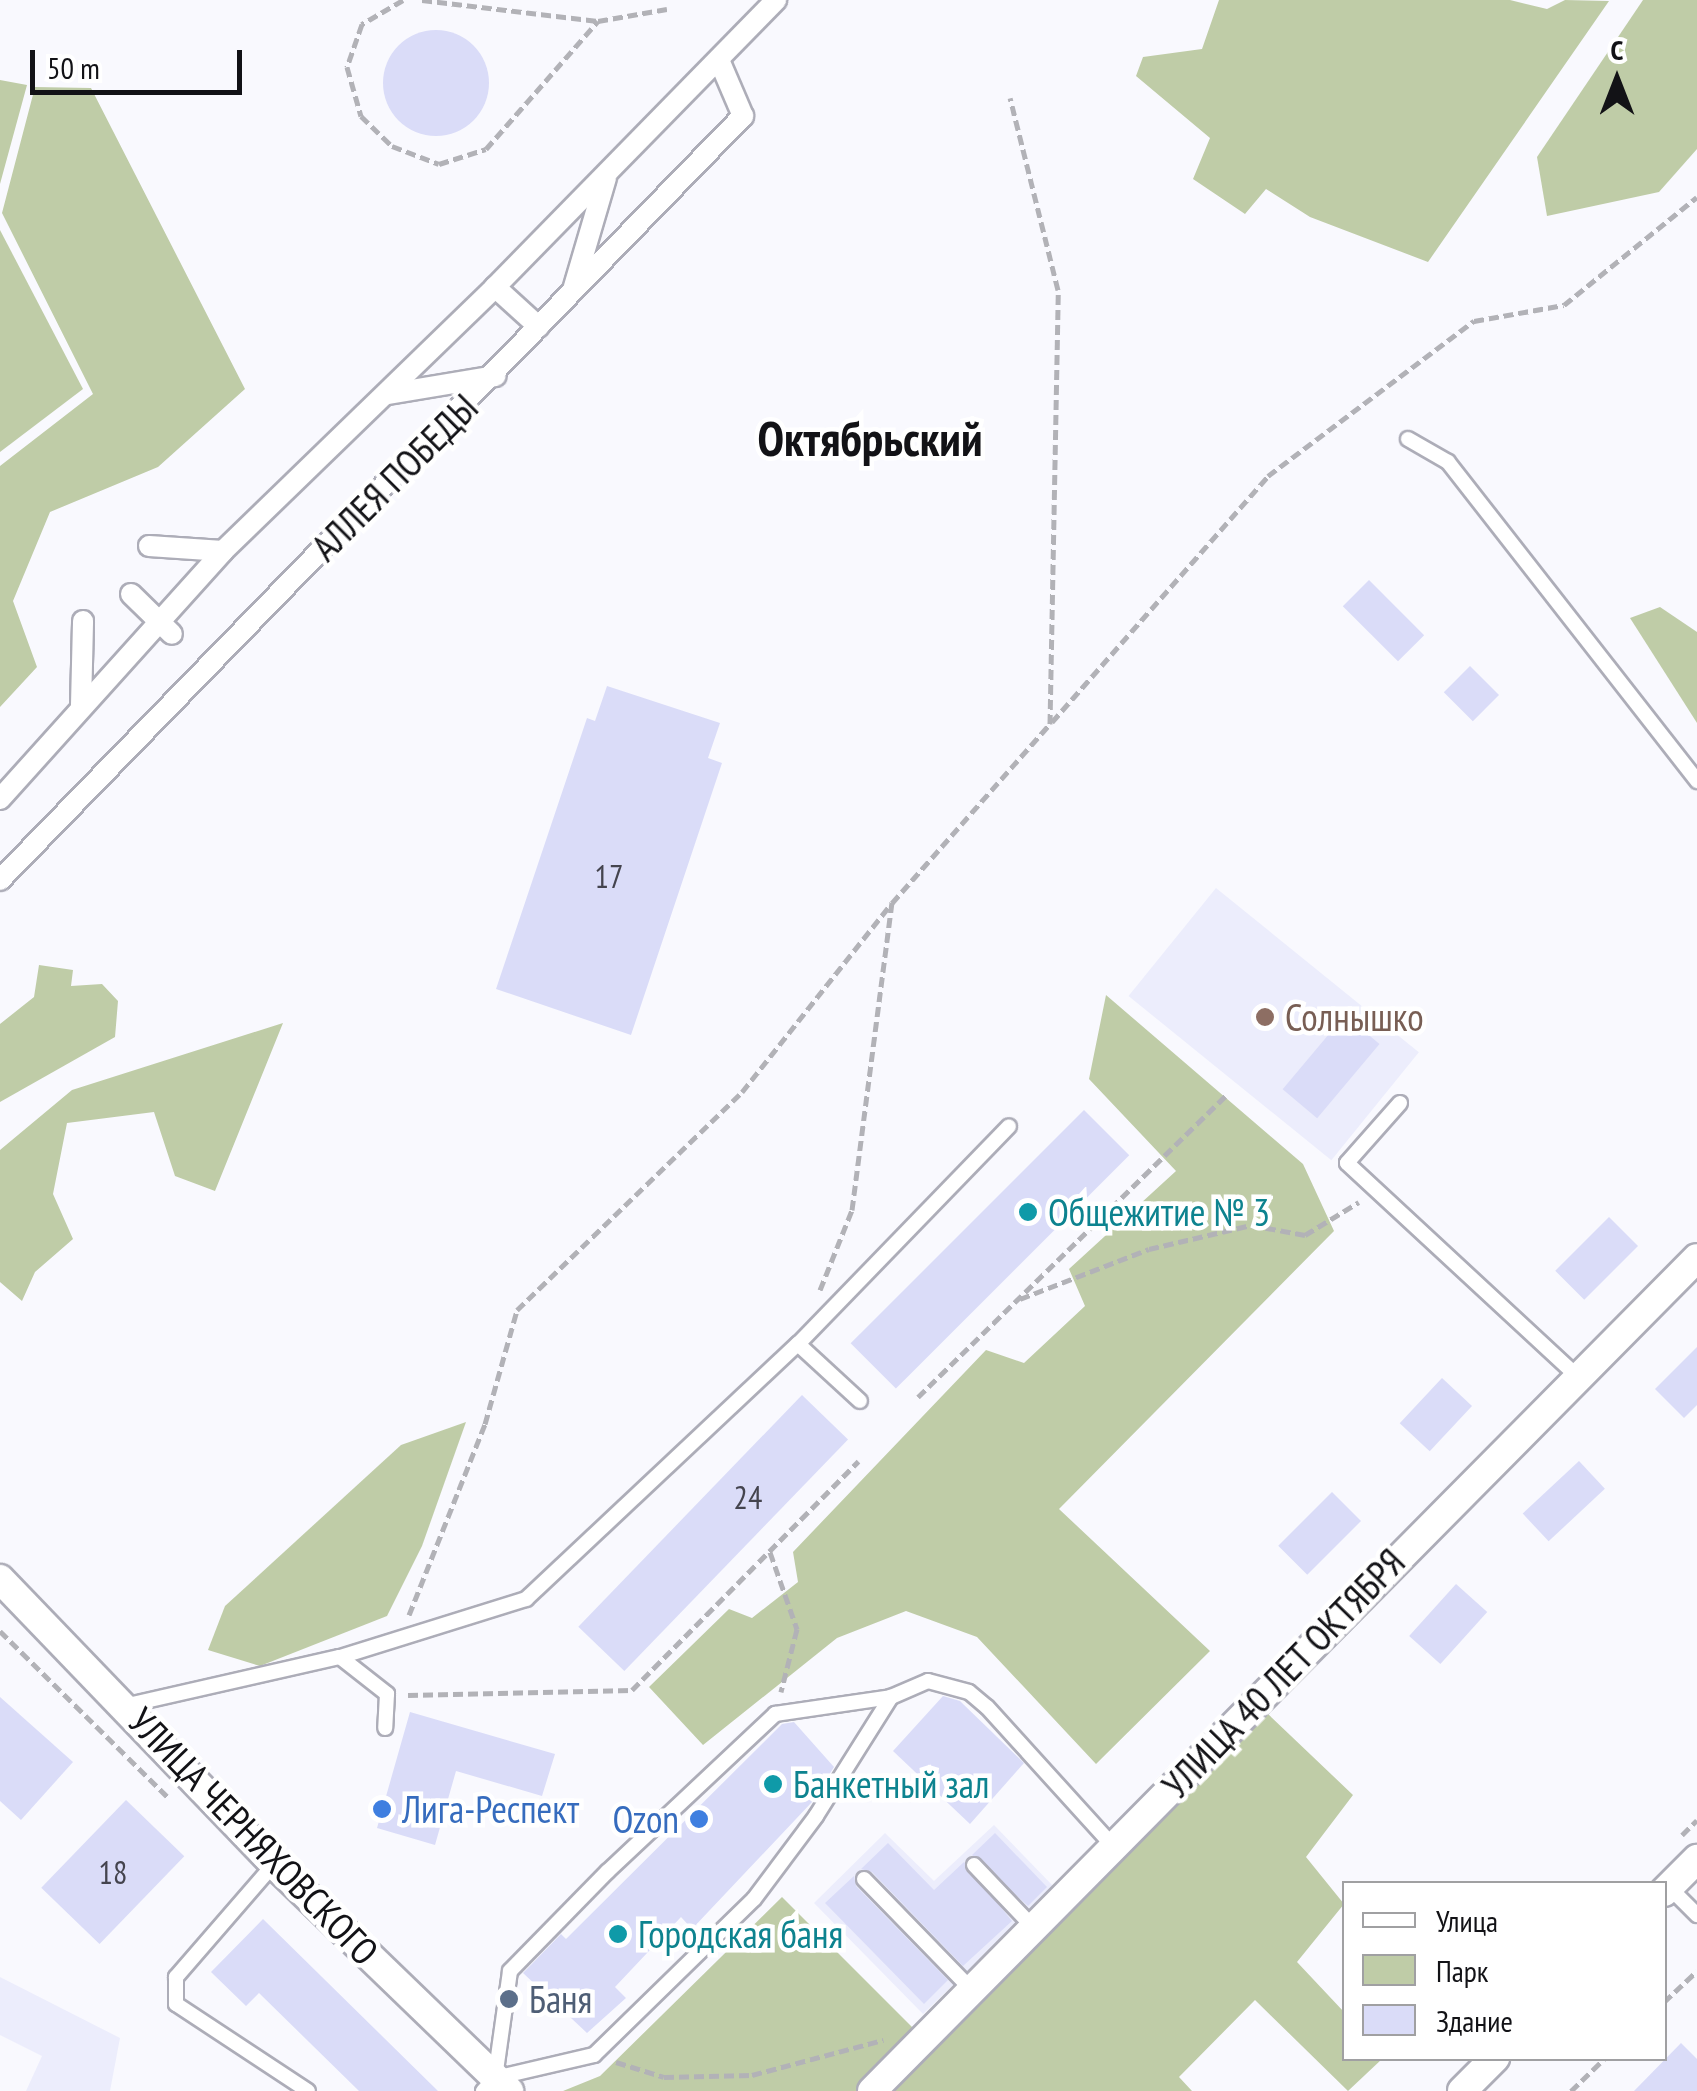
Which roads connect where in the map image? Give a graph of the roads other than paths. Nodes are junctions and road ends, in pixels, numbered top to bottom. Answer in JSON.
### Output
{"nodes":[{"id":1,"x":776,"y":0,"type":"edge"},
{"id":2,"x":719,"y":60,"type":"junction"},
{"id":3,"x":608,"y":172,"type":"junction"},
{"id":4,"x":495,"y":287,"type":"junction"},
{"id":5,"x":571,"y":296,"type":"junction"},
{"id":6,"x":538,"y":327,"type":"junction"},
{"id":7,"x":495,"y":376,"type":"junction"},
{"id":8,"x":388,"y":394,"type":"junction"},
{"id":9,"x":1408,"y":439,"type":"dead end"},
{"id":10,"x":149,"y":546,"type":"dead end"},
{"id":11,"x":224,"y":550,"type":"junction"},
{"id":12,"x":130,"y":594,"type":"dead end"},
{"id":13,"x":84,"y":621,"type":"dead end"},
{"id":14,"x":165,"y":628,"type":"junction"},
{"id":15,"x":81,"y":705,"type":"junction"},
{"id":16,"x":1697,"y":781,"type":"edge"},
{"id":17,"x":0,"y":798,"type":"edge"},
{"id":18,"x":0,"y":880,"type":"edge"},
{"id":19,"x":1400,"y":1103,"type":"dead end"},
{"id":20,"x":1010,"y":1126,"type":"dead end"},
{"id":21,"x":1697,"y":1258,"type":"edge"},
{"id":22,"x":798,"y":1344,"type":"junction"},
{"id":23,"x":1575,"y":1374,"type":"junction"},
{"id":24,"x":860,"y":1401,"type":"dead end"},
{"id":25,"x":0,"y":1579,"type":"edge"},
{"id":26,"x":340,"y":1657,"type":"junction"},
{"id":27,"x":891,"y":1696,"type":"junction"},
{"id":28,"x":128,"y":1705,"type":"junction"},
{"id":29,"x":385,"y":1728,"type":"dead end"},
{"id":30,"x":1114,"y":1847,"type":"junction"},
{"id":31,"x":1697,"y":1859,"type":"edge"},
{"id":32,"x":274,"y":1864,"type":"junction"},
{"id":33,"x":974,"y":1865,"type":"dead end"},
{"id":34,"x":864,"y":1879,"type":"dead end"},
{"id":35,"x":1667,"y":1889,"type":"edge"},
{"id":36,"x":1697,"y":1916,"type":"edge"},
{"id":37,"x":1035,"y":1929,"type":"junction"},
{"id":38,"x":972,"y":1990,"type":"junction"},
{"id":39,"x":1492,"y":2061,"type":"edge"},
{"id":40,"x":496,"y":2087,"type":"edge"},
{"id":41,"x":308,"y":2091,"type":"edge"},
{"id":42,"x":872,"y":2091,"type":"edge"},
{"id":43,"x":1462,"y":2091,"type":"edge"}],
"edges":[{"from":1,"to":2,"type":"street"},
{"from":2,"to":3,"type":"street"},
{"from":2,"to":5,"type":"street","name":"АЛЛЕЯ ПОБЕДЫ"},
{"from":3,"to":4,"type":"street"},
{"from":3,"to":5,"type":"street"},
{"from":4,"to":6,"type":"street"},
{"from":4,"to":8,"type":"street"},
{"from":5,"to":6,"type":"street","name":"АЛЛЕЯ ПОБЕДЫ"},
{"from":6,"to":7,"type":"street","name":"АЛЛЕЯ ПОБЕДЫ"},
{"from":7,"to":8,"type":"street"},
{"from":7,"to":18,"type":"street","name":"АЛЛЕЯ ПОБЕДЫ"},
{"from":8,"to":11,"type":"street"},
{"from":9,"to":16,"type":"lane"},
{"from":10,"to":11,"type":"street"},
{"from":11,"to":14,"type":"street"},
{"from":12,"to":14,"type":"street"},
{"from":13,"to":15,"type":"street"},
{"from":14,"to":15,"type":"street"},
{"from":15,"to":17,"type":"street"},
{"from":19,"to":23,"type":"lane"},
{"from":20,"to":22,"type":"lane"},
{"from":21,"to":23,"type":"street","name":"УЛИЦА 40 ЛЕТ ОКТЯБРЯ"},
{"from":22,"to":24,"type":"lane"},
{"from":22,"to":26,"type":"lane"},
{"from":23,"to":30,"type":"street","name":"УЛИЦА 40 ЛЕТ ОКТЯБРЯ"},
{"from":25,"to":28,"type":"street","name":"УЛИЦА ЧЕРНЯХОВСКОГО"},
{"from":26,"to":28,"type":"lane"},
{"from":26,"to":29,"type":"lane"},
{"from":27,"to":30,"type":"lane"},
{"from":27,"to":40,"type":"lane"},
{"from":27,"to":40,"type":"lane"},
{"from":28,"to":32,"type":"street","name":"УЛИЦА ЧЕРНЯХОВСКОГО"},
{"from":30,"to":37,"type":"street","name":"УЛИЦА 40 ЛЕТ ОКТЯБРЯ"},
{"from":31,"to":35,"type":"street"},
{"from":32,"to":40,"type":"street","name":"УЛИЦА ЧЕРНЯХОВСКОГО"},
{"from":32,"to":41,"type":"lane"},
{"from":33,"to":37,"type":"lane"},
{"from":34,"to":38,"type":"lane"},
{"from":35,"to":36,"type":"lane"},
{"from":37,"to":38,"type":"street","name":"УЛИЦА 40 ЛЕТ ОКТЯБРЯ"},
{"from":38,"to":42,"type":"street","name":"УЛИЦА 40 ЛЕТ ОКТЯБРЯ"},
{"from":39,"to":43,"type":"street"}]}
